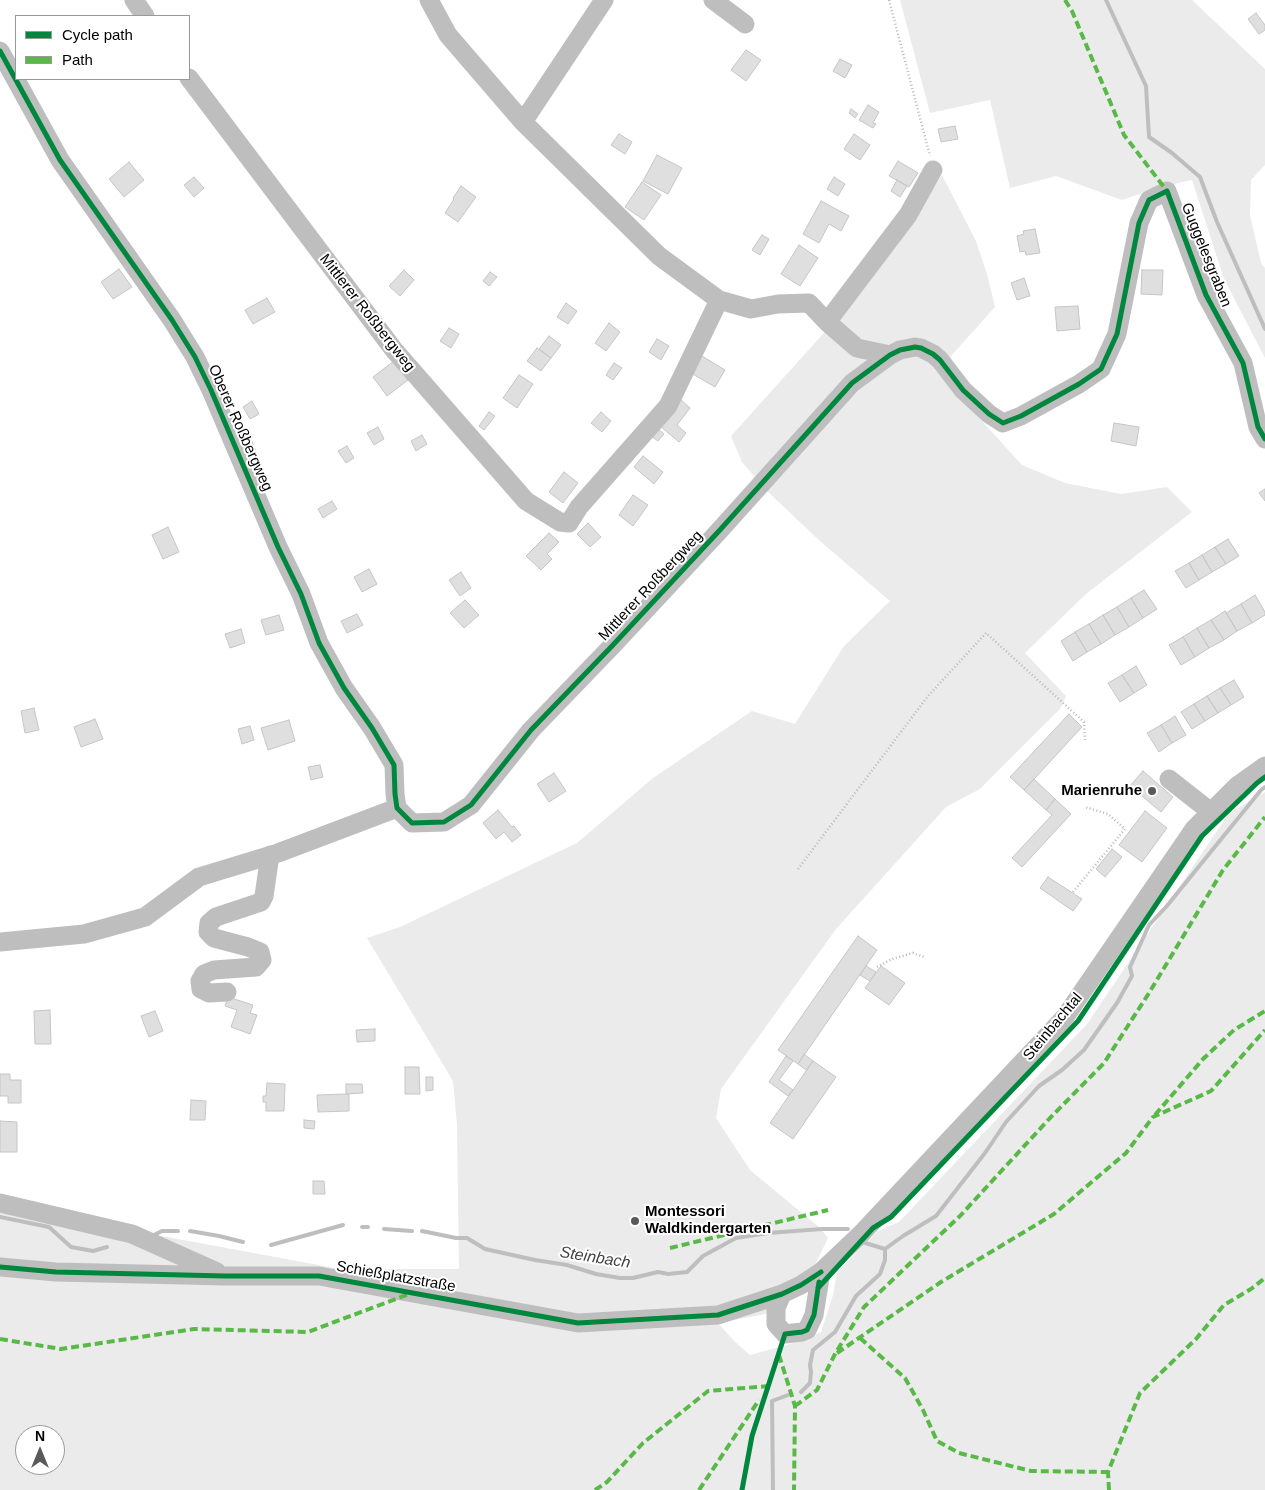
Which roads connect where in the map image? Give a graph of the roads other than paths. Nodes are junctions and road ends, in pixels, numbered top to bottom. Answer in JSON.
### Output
{"nodes":[{"id":1,"x":134,"y":0,"type":"edge"},
{"id":2,"x":430,"y":0,"type":"edge"},
{"id":3,"x":604,"y":0,"type":"edge"},
{"id":4,"x":713,"y":0,"type":"edge"},
{"id":5,"x":144,"y":15,"type":"edge"},
{"id":6,"x":745,"y":24,"type":"dead end"},
{"id":7,"x":0,"y":51,"type":"edge"},
{"id":8,"x":15,"y":78,"type":"edge"},
{"id":9,"x":190,"y":79,"type":"edge"},
{"id":10,"x":16,"y":80,"type":"edge"},
{"id":11,"x":523,"y":122,"type":"junction"},
{"id":12,"x":933,"y":170,"type":"road end"},
{"id":13,"x":1167,"y":191,"type":"joint"},
{"id":14,"x":719,"y":300,"type":"junction"},
{"id":15,"x":827,"y":322,"type":"junction"},
{"id":16,"x":890,"y":355,"type":"junction"},
{"id":17,"x":1265,"y":439,"type":"edge"},
{"id":18,"x":1265,"y":766,"type":"edge"},
{"id":19,"x":1169,"y":779,"type":"dead end"},
{"id":20,"x":397,"y":808,"type":"junction"},
{"id":21,"x":1211,"y":812,"type":"junction"},
{"id":22,"x":270,"y":855,"type":"junction"},
{"id":23,"x":0,"y":942,"type":"edge"},
{"id":24,"x":227,"y":992,"type":"dead end"},
{"id":25,"x":0,"y":1203,"type":"edge"},
{"id":26,"x":0,"y":1267,"type":"edge"},
{"id":27,"x":821,"y":1272,"type":"junction"},
{"id":28,"x":225,"y":1276,"type":"junction"},
{"id":29,"x":782,"y":1294,"type":"junction"}],
"edges":[{"from":1,"to":5,"type":"street"},
{"from":2,"to":11,"type":"street"},
{"from":3,"to":11,"type":"street"},
{"from":4,"to":6,"type":"street"},
{"from":7,"to":8,"type":"street","name":"Oberer Roßbergweg"},
{"from":9,"to":14,"type":"street","name":"Mittlerer Roßbergweg"},
{"from":10,"to":20,"type":"street","name":"Oberer Roßbergweg"},
{"from":11,"to":14,"type":"street"},
{"from":12,"to":15,"type":"street"},
{"from":13,"to":16,"type":"street","name":"Mittlerer Roßbergweg"},
{"from":13,"to":17,"type":"street","name":"Guggelesgraben"},
{"from":14,"to":15,"type":"street"},
{"from":15,"to":16,"type":"street"},
{"from":16,"to":20,"type":"street","name":"Mittlerer Roßbergweg"},
{"from":18,"to":21,"type":"street","name":"Steinbachtal"},
{"from":19,"to":21,"type":"street"},
{"from":20,"to":22,"type":"street"},
{"from":21,"to":27,"type":"street","name":"Steinbachtal"},
{"from":22,"to":23,"type":"street"},
{"from":22,"to":24,"type":"street"},
{"from":25,"to":28,"type":"street"},
{"from":26,"to":28,"type":"street","name":"Schießplatzstraße"},
{"from":27,"to":29,"type":"street","name":"Steinbachtal"},
{"from":27,"to":29,"type":"street"},
{"from":28,"to":29,"type":"street","name":"Schießplatzstraße"}]}
